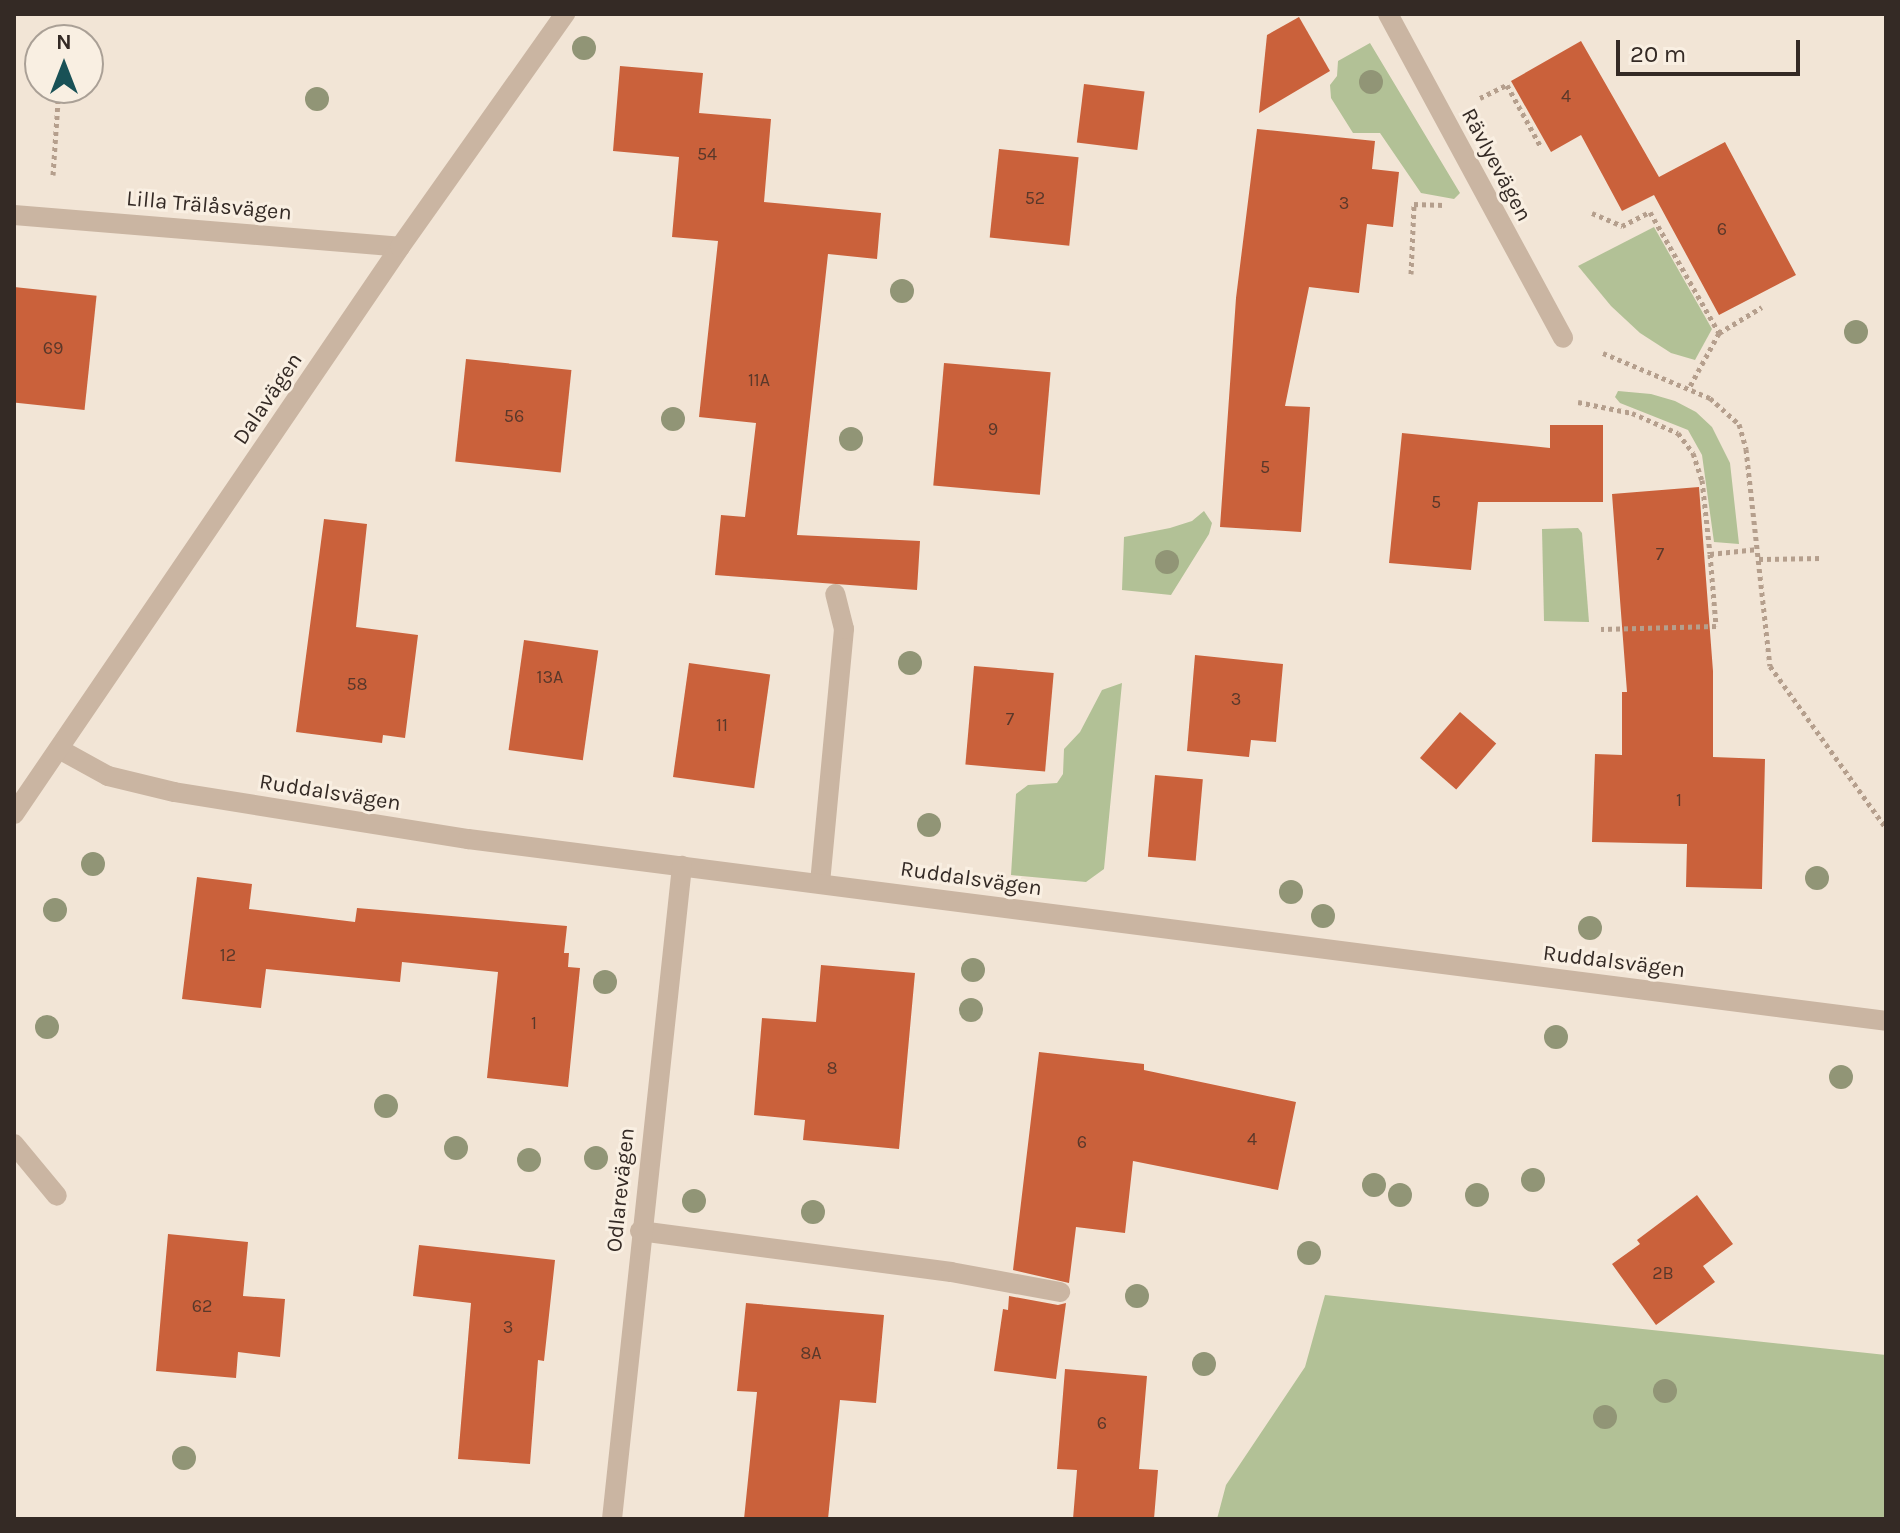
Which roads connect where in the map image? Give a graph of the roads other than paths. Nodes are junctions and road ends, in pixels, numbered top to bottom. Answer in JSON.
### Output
{"nodes":[{"id":1,"x":565,"y":14,"type":"edge"},
{"id":2,"x":1388,"y":14,"type":"edge"},
{"id":3,"x":14,"y":215,"type":"edge"},
{"id":4,"x":400,"y":247,"type":"junction"},
{"id":5,"x":1563,"y":338,"type":"road end"},
{"id":6,"x":835,"y":594,"type":"dead end"},
{"id":7,"x":59,"y":749,"type":"junction"},
{"id":8,"x":14,"y":814,"type":"edge"},
{"id":9,"x":682,"y":866,"type":"junction"},
{"id":10,"x":820,"y":883,"type":"junction"},
{"id":11,"x":1886,"y":1021,"type":"edge"},
{"id":12,"x":14,"y":1144,"type":"edge"},
{"id":13,"x":57,"y":1196,"type":"dead end"},
{"id":14,"x":640,"y":1231,"type":"junction"},
{"id":15,"x":1060,"y":1292,"type":"dead end"},
{"id":16,"x":612,"y":1519,"type":"edge"}],
"edges":[{"from":1,"to":4,"type":"street","name":"Dalavägen"},
{"from":2,"to":5,"type":"street","name":"Rävlyevägen"},
{"from":3,"to":4,"type":"street","name":"Lilla Trälåsvägen"},
{"from":4,"to":7,"type":"street","name":"Dalavägen"},
{"from":6,"to":10,"type":"street"},
{"from":7,"to":8,"type":"street","name":"Dalavägen"},
{"from":7,"to":9,"type":"street","name":"Ruddalsvägen"},
{"from":9,"to":10,"type":"street","name":"Ruddalsvägen"},
{"from":9,"to":14,"type":"street","name":"Odlarevägen"},
{"from":10,"to":11,"type":"street","name":"Ruddalsvägen"},
{"from":12,"to":13,"type":"street"},
{"from":14,"to":15,"type":"street"},
{"from":14,"to":16,"type":"street","name":"Odlarevägen"}]}
